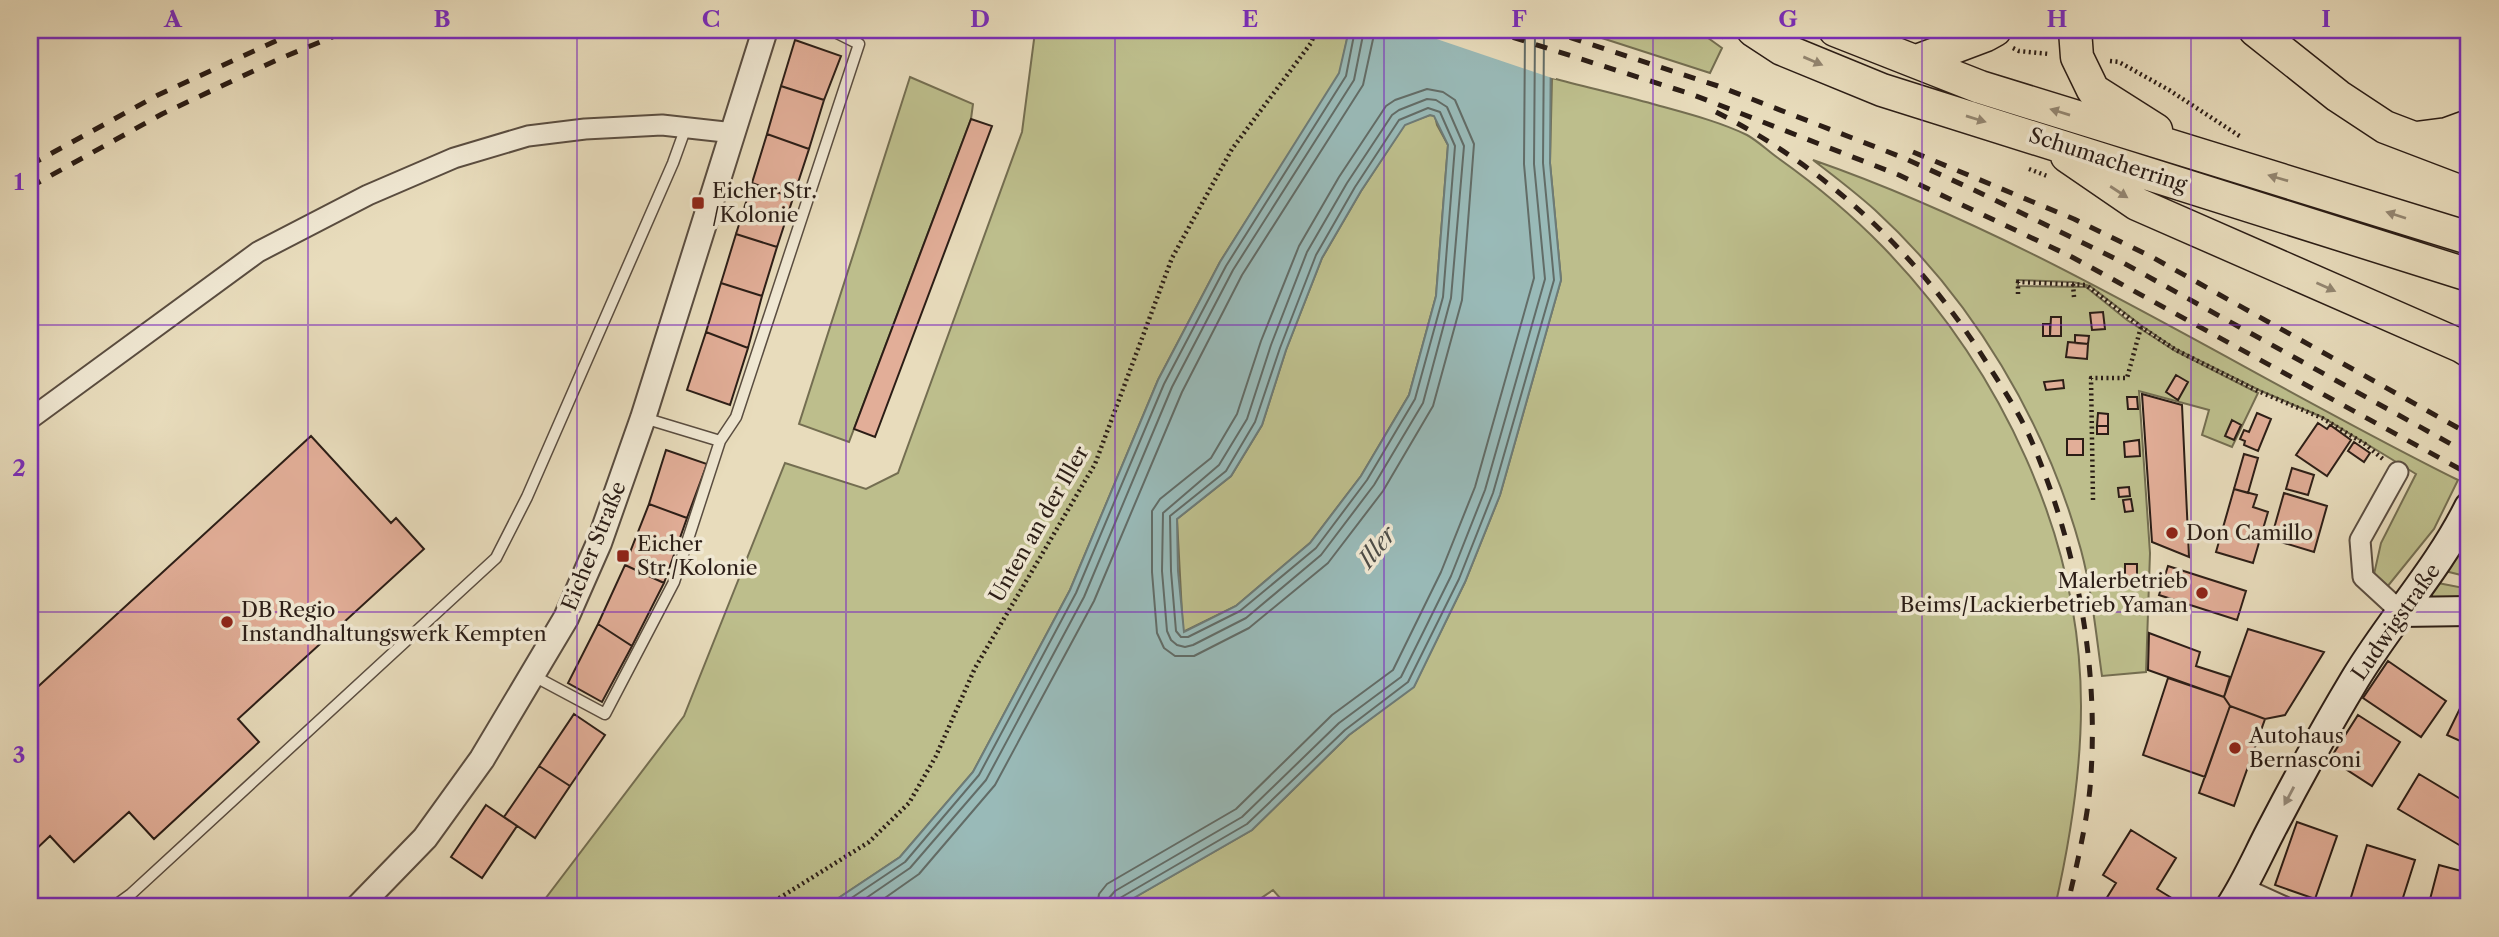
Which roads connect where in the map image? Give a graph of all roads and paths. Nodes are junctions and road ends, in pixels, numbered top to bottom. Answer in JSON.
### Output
{"nodes":[{"id":1,"x":765,"y":30,"type":"edge"},
{"id":2,"x":831,"y":30,"type":"edge"},
{"id":3,"x":1315,"y":30,"type":"edge"},
{"id":4,"x":1753,"y":30,"type":"edge"},
{"id":5,"x":1835,"y":30,"type":"edge"},
{"id":6,"x":2255,"y":30,"type":"edge"},
{"id":7,"x":1990,"y":33,"type":"edge"},
{"id":8,"x":2076,"y":43,"type":"edge"},
{"id":9,"x":1905,"y":57,"type":"junction"},
{"id":10,"x":2469,"y":126,"type":"edge"},
{"id":11,"x":686,"y":127,"type":"junction"},
{"id":12,"x":734,"y":134,"type":"junction"},
{"id":13,"x":2413,"y":138,"type":"junction"},
{"id":14,"x":2043,"y":139,"type":"junction"},
{"id":15,"x":2250,"y":142,"type":"dead end"},
{"id":16,"x":2192,"y":153,"type":"junction"},
{"id":17,"x":2469,"y":159,"type":"edge"},
{"id":18,"x":2460,"y":235,"type":"edge"},
{"id":19,"x":2455,"y":271,"type":"edge"},
{"id":20,"x":2073,"y":284,"type":"junction"},
{"id":21,"x":2018,"y":294,"type":"dead end"},
{"id":22,"x":2074,"y":297,"type":"dead end"},
{"id":23,"x":2141,"y":327,"type":"junction"},
{"id":24,"x":2469,"y":351,"type":"edge"},
{"id":25,"x":643,"y":418,"type":"junction"},
{"id":26,"x":30,"y":419,"type":"edge"},
{"id":27,"x":720,"y":441,"type":"junction"},
{"id":28,"x":2398,"y":472,"type":"joint"},
{"id":29,"x":2093,"y":500,"type":"dead end"},
{"id":30,"x":2467,"y":520,"type":"edge"},
{"id":31,"x":2469,"y":611,"type":"edge"},
{"id":32,"x":2401,"y":612,"type":"junction"},
{"id":33,"x":532,"y":676,"type":"junction"},
{"id":34,"x":2236,"y":898,"type":"edge"},
{"id":35,"x":113,"y":907,"type":"edge"},
{"id":36,"x":358,"y":907,"type":"edge"},
{"id":37,"x":765,"y":907,"type":"edge"},
{"id":38,"x":2285,"y":907,"type":"edge"}],
"edges":[{"from":1,"to":12,"type":"street","name":"Eicher Straße"},
{"from":2,"to":27,"type":"lane"},
{"from":3,"to":37,"type":"path","name":"Unten an der Iller"},
{"from":4,"to":14,"type":"main road","name":"Schumacherring","one_way":true},
{"from":5,"to":9,"type":"main road","name":"Schumacherring"},
{"from":6,"to":13,"type":"main road"},
{"from":7,"to":8,"type":"path"},
{"from":7,"to":9,"type":"main road"},
{"from":8,"to":15,"type":"path"},
{"from":8,"to":16,"type":"main road"},
{"from":16,"to":9,"type":"main road","name":"Schumacherring","one_way":true},
{"from":10,"to":13,"type":"main road"},
{"from":11,"to":12,"type":"street"},
{"from":11,"to":26,"type":"street"},
{"from":11,"to":35,"type":"lane"},
{"from":12,"to":25,"type":"street","name":"Eicher Straße"},
{"from":13,"to":17,"type":"main road"},
{"from":14,"to":19,"type":"main road","name":"Schumacherring"},
{"from":14,"to":24,"type":"main road","one_way":true},
{"from":18,"to":16,"type":"main road","name":"Schumacherring","one_way":true},
{"from":20,"to":21,"type":"path"},
{"from":20,"to":22,"type":"path"},
{"from":20,"to":23,"type":"path"},
{"from":23,"to":28,"type":"path"},
{"from":23,"to":29,"type":"path"},
{"from":25,"to":27,"type":"lane"},
{"from":25,"to":33,"type":"street","name":"Eicher Straße"},
{"from":27,"to":33,"type":"lane"},
{"from":28,"to":32,"type":"street"},
{"from":30,"to":32,"type":"main road","name":"Ludwigstraße"},
{"from":31,"to":32,"type":"main road"},
{"from":32,"to":34,"type":"main road","name":"Ludwigstraße","one_way":true},
{"from":33,"to":36,"type":"street","name":"Eicher Straße"},
{"from":34,"to":38,"type":"street"}]}
